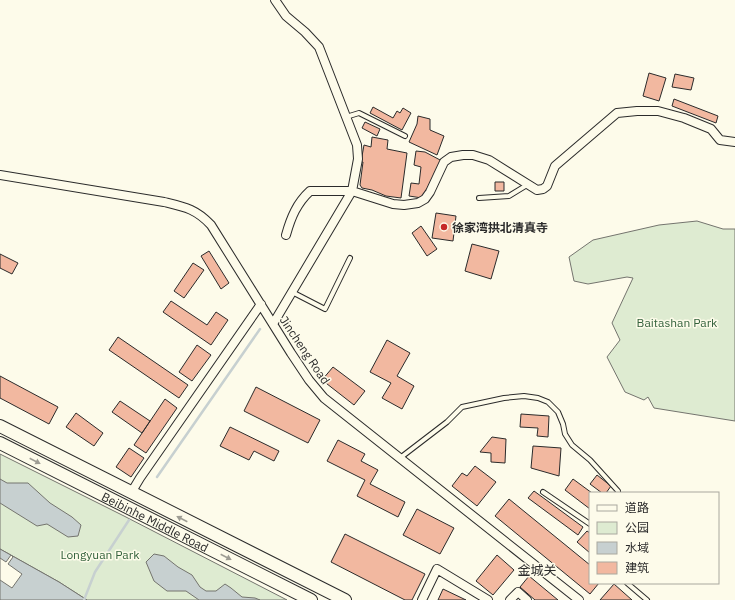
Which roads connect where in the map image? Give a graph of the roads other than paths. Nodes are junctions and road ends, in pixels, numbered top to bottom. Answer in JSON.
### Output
{"nodes":[{"id":1,"x":275,"y":0,"type":"edge"},
{"id":2,"x":346,"y":117,"type":"junction"},
{"id":3,"x":405,"y":136,"type":"dead end"},
{"id":4,"x":735,"y":142,"type":"edge"},
{"id":5,"x":0,"y":175,"type":"edge"},
{"id":6,"x":527,"y":185,"type":"junction"},
{"id":7,"x":352,"y":191,"type":"junction"},
{"id":8,"x":479,"y":198,"type":"dead end"},
{"id":9,"x":286,"y":235,"type":"dead end"},
{"id":10,"x":350,"y":258,"type":"dead end"},
{"id":11,"x":292,"y":292,"type":"junction"},
{"id":12,"x":261,"y":304,"type":"junction"},
{"id":13,"x":273,"y":324,"type":"junction"},
{"id":14,"x":0,"y":426,"type":"edge"},
{"id":15,"x":0,"y":443,"type":"edge"},
{"id":16,"x":400,"y":458,"type":"junction"},
{"id":17,"x":543,"y":492,"type":"dead end"},
{"id":18,"x":618,"y":492,"type":"edge"},
{"id":19,"x":130,"y":493,"type":"junction"},
{"id":20,"x":589,"y":523,"type":"edge"},
{"id":21,"x":305,"y":580,"type":"junction"},
{"id":22,"x":628,"y":584,"type":"edge"},
{"id":23,"x":310,"y":600,"type":"edge"},
{"id":24,"x":345,"y":600,"type":"edge"},
{"id":25,"x":353,"y":600,"type":"edge"},
{"id":26,"x":422,"y":600,"type":"edge"},
{"id":27,"x":488,"y":600,"type":"edge"},
{"id":28,"x":510,"y":600,"type":"edge"},
{"id":29,"x":527,"y":600,"type":"edge"},
{"id":30,"x":579,"y":600,"type":"edge"},
{"id":31,"x":647,"y":600,"type":"edge"}],
"edges":[{"from":1,"to":2,"type":"street"},
{"from":2,"to":3,"type":"lane"},
{"from":2,"to":7,"type":"street"},
{"from":4,"to":6,"type":"street"},
{"from":5,"to":12,"type":"street","name":"Jincheng Road"},
{"from":6,"to":7,"type":"street"},
{"from":6,"to":8,"type":"lane"},
{"from":7,"to":9,"type":"street"},
{"from":7,"to":11,"type":"street"},
{"from":10,"to":11,"type":"lane"},
{"from":11,"to":13,"type":"street"},
{"from":12,"to":13,"type":"street","name":"Jincheng Road"},
{"from":12,"to":19,"type":"street"},
{"from":13,"to":16,"type":"street","name":"Jincheng Road"},
{"from":14,"to":19,"type":"main road","name":"Beibinhe Middle Road"},
{"from":15,"to":23,"type":"main road","name":"Beibinhe Middle Road","one_way":true},
{"from":16,"to":18,"type":"lane"},
{"from":16,"to":30,"type":"street","name":"Jincheng Road"},
{"from":17,"to":20,"type":"lane"},
{"from":21,"to":19,"type":"main road","name":"Beibinhe Middle Road","one_way":true},
{"from":21,"to":24,"type":"main road"},
{"from":21,"to":25,"type":"main road"},
{"from":22,"to":31,"type":"lane"},
{"from":26,"to":27,"type":"street"},
{"from":28,"to":29,"type":"street"}]}
